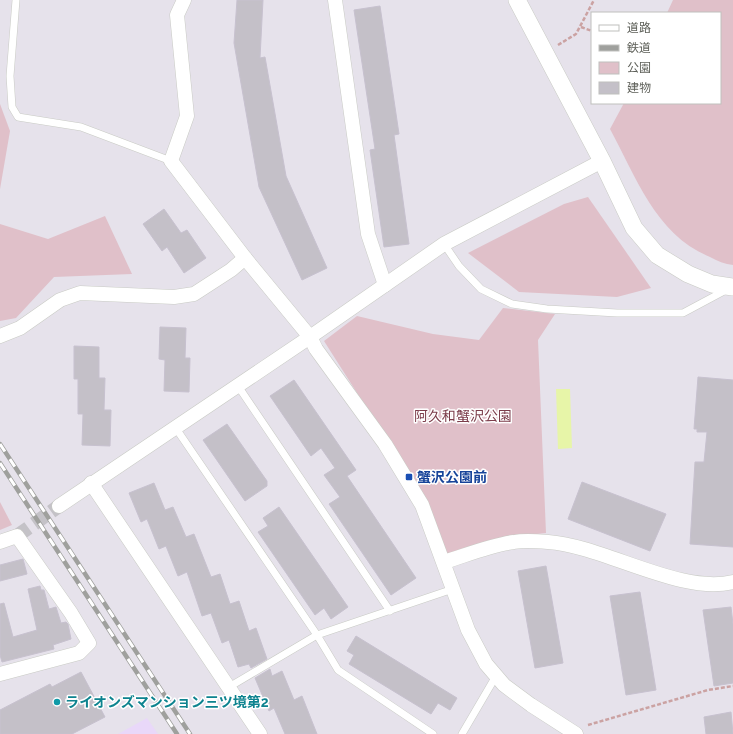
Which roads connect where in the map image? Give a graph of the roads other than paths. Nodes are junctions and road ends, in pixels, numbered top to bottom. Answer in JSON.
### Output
{"nodes":[{"id":1,"x":16,"y":0,"type":"edge"},
{"id":2,"x":184,"y":0,"type":"edge"},
{"id":3,"x":335,"y":0,"type":"edge"},
{"id":4,"x":517,"y":0,"type":"edge"},
{"id":5,"x":171,"y":161,"type":"junction"},
{"id":6,"x":602,"y":161,"type":"junction"},
{"id":7,"x":444,"y":244,"type":"junction"},
{"id":8,"x":245,"y":258,"type":"junction"},
{"id":9,"x":385,"y":285,"type":"junction"},
{"id":10,"x":732,"y":287,"type":"edge"},
{"id":11,"x":0,"y":336,"type":"edge"},
{"id":12,"x":310,"y":337,"type":"junction"},
{"id":13,"x":238,"y":386,"type":"junction"},
{"id":14,"x":175,"y":427,"type":"junction"},
{"id":15,"x":91,"y":483,"type":"junction"},
{"id":16,"x":59,"y":506,"type":"tunnel mouth"},
{"id":17,"x":0,"y":542,"type":"edge"},
{"id":18,"x":444,"y":562,"type":"junction"},
{"id":19,"x":733,"y":582,"type":"edge"},
{"id":20,"x":453,"y":589,"type":"junction"},
{"id":21,"x":390,"y":611,"type":"junction"},
{"id":22,"x":317,"y":635,"type":"junction"},
{"id":23,"x":0,"y":674,"type":"edge"},
{"id":24,"x":496,"y":676,"type":"junction"},
{"id":25,"x":229,"y":688,"type":"junction"},
{"id":26,"x":573,"y":732,"type":"edge"},
{"id":27,"x":260,"y":734,"type":"edge"},
{"id":28,"x":433,"y":734,"type":"edge"},
{"id":29,"x":462,"y":734,"type":"edge"}],
"edges":[{"from":1,"to":5,"type":"lane"},
{"from":2,"to":5,"type":"street"},
{"from":3,"to":9,"type":"street"},
{"from":4,"to":6,"type":"street"},
{"from":5,"to":8,"type":"street"},
{"from":6,"to":7,"type":"street"},
{"from":6,"to":10,"type":"street"},
{"from":7,"to":9,"type":"street"},
{"from":7,"to":10,"type":"lane"},
{"from":8,"to":11,"type":"street"},
{"from":8,"to":12,"type":"street"},
{"from":9,"to":12,"type":"street"},
{"from":12,"to":13,"type":"street"},
{"from":12,"to":18,"type":"street"},
{"from":13,"to":14,"type":"street"},
{"from":13,"to":21,"type":"lane"},
{"from":14,"to":15,"type":"street"},
{"from":14,"to":22,"type":"lane"},
{"from":15,"to":16,"type":"street"},
{"from":15,"to":25,"type":"street"},
{"from":17,"to":23,"type":"street"},
{"from":18,"to":19,"type":"street"},
{"from":18,"to":20,"type":"street"},
{"from":20,"to":21,"type":"lane"},
{"from":20,"to":24,"type":"street"},
{"from":21,"to":22,"type":"lane"},
{"from":22,"to":25,"type":"lane"},
{"from":22,"to":28,"type":"lane"},
{"from":24,"to":26,"type":"street"},
{"from":24,"to":29,"type":"lane"},
{"from":25,"to":27,"type":"street"}]}
